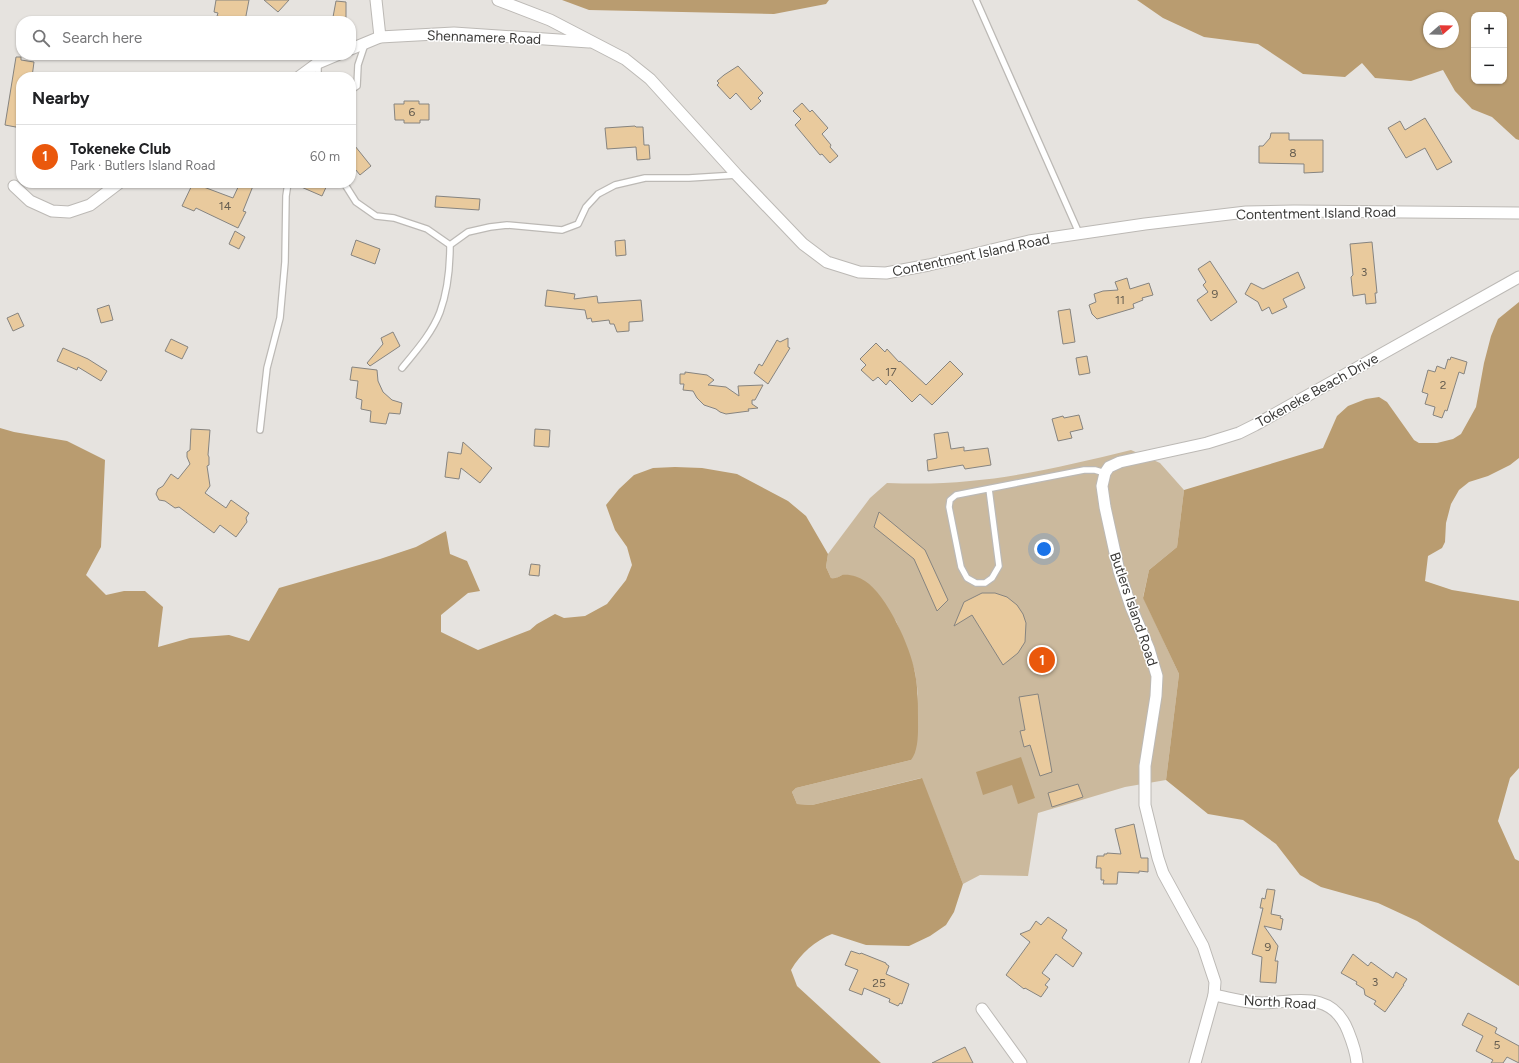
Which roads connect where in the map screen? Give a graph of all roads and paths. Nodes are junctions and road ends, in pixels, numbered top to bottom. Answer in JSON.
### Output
{"nodes":[{"id":1,"x":376,"y":0,"type":"edge"},
{"id":2,"x":498,"y":0,"type":"edge"},
{"id":3,"x":976,"y":0,"type":"edge"},
{"id":4,"x":380,"y":37,"type":"junction"},
{"id":5,"x":595,"y":42,"type":"junction"},
{"id":6,"x":365,"y":43,"type":"junction"},
{"id":7,"x":356,"y":47,"type":"edge"},
{"id":8,"x":325,"y":60,"type":"edge"},
{"id":9,"x":318,"y":63,"type":"junction"},
{"id":10,"x":306,"y":72,"type":"edge"},
{"id":11,"x":318,"y":72,"type":"edge"},
{"id":12,"x":356,"y":87,"type":"edge"},
{"id":13,"x":737,"y":174,"type":"junction"},
{"id":14,"x":16,"y":188,"type":"edge"},
{"id":15,"x":112,"y":188,"type":"edge"},
{"id":16,"x":287,"y":188,"type":"edge"},
{"id":17,"x":347,"y":188,"type":"edge"},
{"id":18,"x":1519,"y":213,"type":"edge"},
{"id":19,"x":1080,"y":233,"type":"junction"},
{"id":20,"x":450,"y":245,"type":"junction"},
{"id":21,"x":1519,"y":277,"type":"edge"},
{"id":22,"x":402,"y":368,"type":"dead end"},
{"id":23,"x":260,"y":430,"type":"dead end"},
{"id":24,"x":1105,"y":473,"type":"junction"},
{"id":25,"x":989,"y":489,"type":"junction"},
{"id":26,"x":1214,"y":995,"type":"junction"},
{"id":27,"x":982,"y":1009,"type":"dead end"},
{"id":28,"x":1021,"y":1063,"type":"edge"},
{"id":29,"x":1195,"y":1063,"type":"edge"},
{"id":30,"x":1357,"y":1063,"type":"edge"}],
"edges":[{"from":1,"to":4,"type":"street"},
{"from":2,"to":5,"type":"street","name":"Contentment Island Road"},
{"from":3,"to":19,"type":"lane"},
{"from":4,"to":5,"type":"street","name":"Shennamere Road"},
{"from":4,"to":6,"type":"street","name":"Shennamere Road"},
{"from":5,"to":13,"type":"street","name":"Contentment Island Road"},
{"from":6,"to":7,"type":"street","name":"Shennamere Road"},
{"from":6,"to":12,"type":"lane"},
{"from":8,"to":9,"type":"street"},
{"from":9,"to":10,"type":"street"},
{"from":9,"to":11,"type":"lane"},
{"from":13,"to":19,"type":"street","name":"Contentment Island Road"},
{"from":13,"to":20,"type":"lane"},
{"from":14,"to":15,"type":"street"},
{"from":16,"to":23,"type":"lane"},
{"from":17,"to":20,"type":"lane"},
{"from":18,"to":19,"type":"street","name":"Contentment Island Road"},
{"from":20,"to":22,"type":"lane"},
{"from":21,"to":24,"type":"street","name":"Tokeneke Beach Drive"},
{"from":24,"to":25,"type":"lane"},
{"from":24,"to":26,"type":"street","name":"Butlers Island Road"},
{"from":25,"to":25,"type":"lane"},
{"from":26,"to":29,"type":"street","name":"Butlers Island Road"},
{"from":26,"to":30,"type":"street","name":"North Road"},
{"from":27,"to":28,"type":"street"}]}
